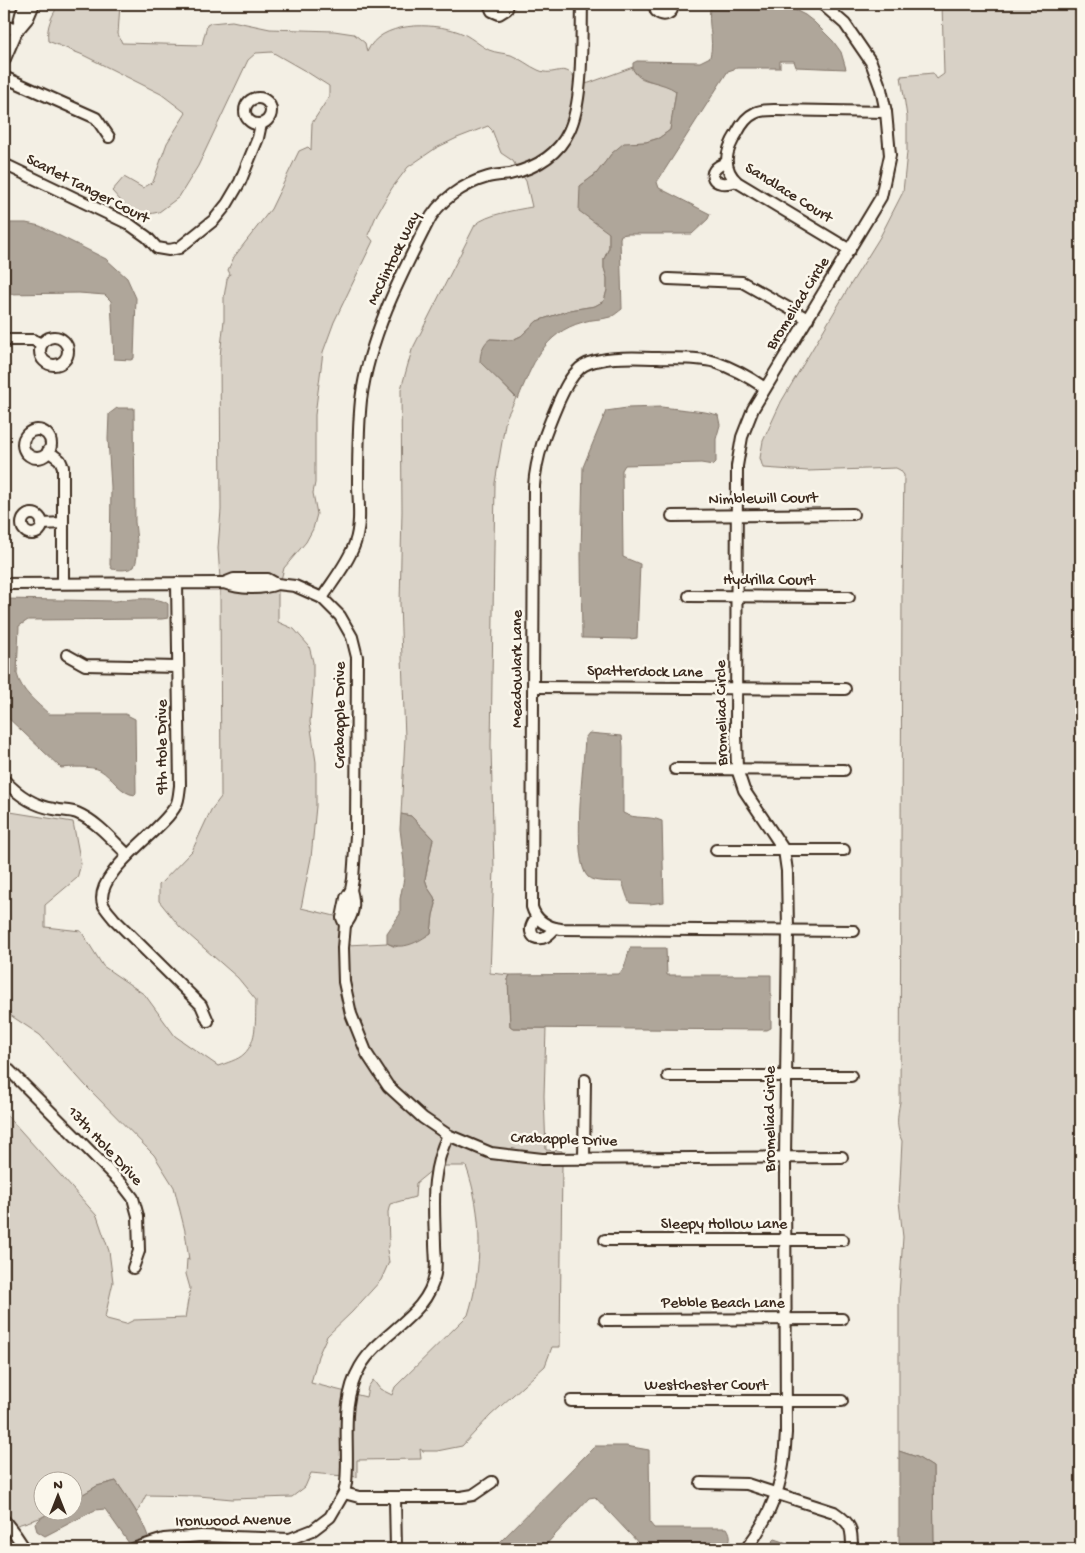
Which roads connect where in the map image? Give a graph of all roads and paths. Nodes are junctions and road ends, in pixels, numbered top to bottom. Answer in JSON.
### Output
{"nodes":[{"id":1,"x":25,"y":4,"type":"edge"},
{"id":2,"x":34,"y":4,"type":"edge"},
{"id":3,"x":489,"y":4,"type":"edge"},
{"id":4,"x":508,"y":4,"type":"edge"},
{"id":5,"x":582,"y":4,"type":"edge"},
{"id":6,"x":654,"y":4,"type":"edge"},
{"id":7,"x":673,"y":4,"type":"edge"},
{"id":8,"x":822,"y":4,"type":"edge"},
{"id":9,"x":4,"y":25,"type":"edge"},
{"id":10,"x":17,"y":31,"type":"junction"},
{"id":11,"x":4,"y":61,"type":"edge"},
{"id":12,"x":4,"y":77,"type":"edge"},
{"id":13,"x":886,"y":112,"type":"junction"},
{"id":14,"x":261,"y":124,"type":"dead end"},
{"id":15,"x":109,"y":137,"type":"dead end"},
{"id":16,"x":726,"y":163,"type":"junction"},
{"id":17,"x":4,"y":164,"type":"edge"},
{"id":18,"x":736,"y":181,"type":"junction"},
{"id":19,"x":850,"y":250,"type":"junction"},
{"id":20,"x":668,"y":279,"type":"dead end"},
{"id":21,"x":808,"y":319,"type":"junction"},
{"id":22,"x":4,"y":340,"type":"edge"},
{"id":23,"x":42,"y":344,"type":"dead end"},
{"id":24,"x":765,"y":388,"type":"junction"},
{"id":25,"x":48,"y":451,"type":"dead end"},
{"id":26,"x":853,"y":514,"type":"dead end"},
{"id":27,"x":672,"y":516,"type":"dead end"},
{"id":28,"x":736,"y":516,"type":"junction"},
{"id":29,"x":42,"y":524,"type":"dead end"},
{"id":30,"x":63,"y":524,"type":"junction"},
{"id":31,"x":63,"y":583,"type":"junction"},
{"id":32,"x":178,"y":583,"type":"junction"},
{"id":33,"x":4,"y":584,"type":"edge"},
{"id":34,"x":689,"y":596,"type":"dead end"},
{"id":35,"x":737,"y":596,"type":"junction"},
{"id":36,"x":849,"y":597,"type":"dead end"},
{"id":37,"x":322,"y":598,"type":"junction"},
{"id":38,"x":67,"y":654,"type":"dead end"},
{"id":39,"x":178,"y":667,"type":"junction"},
{"id":40,"x":534,"y":687,"type":"junction"},
{"id":41,"x":737,"y":689,"type":"junction"},
{"id":42,"x":846,"y":690,"type":"dead end"},
{"id":43,"x":675,"y":769,"type":"dead end"},
{"id":44,"x":737,"y":769,"type":"junction"},
{"id":45,"x":844,"y":770,"type":"dead end"},
{"id":46,"x":4,"y":780,"type":"edge"},
{"id":47,"x":716,"y":850,"type":"dead end"},
{"id":48,"x":784,"y":850,"type":"junction"},
{"id":49,"x":844,"y":850,"type":"dead end"},
{"id":50,"x":128,"y":855,"type":"junction"},
{"id":51,"x":536,"y":918,"type":"junction"},
{"id":52,"x":555,"y":928,"type":"junction"},
{"id":53,"x":788,"y":930,"type":"junction"},
{"id":54,"x":854,"y":931,"type":"dead end"},
{"id":55,"x":208,"y":1021,"type":"dead end"},
{"id":56,"x":4,"y":1065,"type":"edge"},
{"id":57,"x":786,"y":1075,"type":"junction"},
{"id":58,"x":668,"y":1076,"type":"dead end"},
{"id":59,"x":851,"y":1076,"type":"dead end"},
{"id":60,"x":585,"y":1080,"type":"dead end"},
{"id":61,"x":448,"y":1135,"type":"junction"},
{"id":62,"x":785,"y":1157,"type":"junction"},
{"id":63,"x":842,"y":1157,"type":"dead end"},
{"id":64,"x":584,"y":1159,"type":"junction"},
{"id":65,"x":605,"y":1240,"type":"dead end"},
{"id":66,"x":786,"y":1240,"type":"junction"},
{"id":67,"x":843,"y":1240,"type":"dead end"},
{"id":68,"x":133,"y":1268,"type":"dead end"},
{"id":69,"x":785,"y":1319,"type":"junction"},
{"id":70,"x":842,"y":1319,"type":"dead end"},
{"id":71,"x":605,"y":1320,"type":"dead end"},
{"id":72,"x":571,"y":1401,"type":"dead end"},
{"id":73,"x":785,"y":1401,"type":"junction"},
{"id":74,"x":842,"y":1401,"type":"dead end"},
{"id":75,"x":492,"y":1482,"type":"dead end"},
{"id":76,"x":701,"y":1483,"type":"dead end"},
{"id":77,"x":344,"y":1493,"type":"junction"},
{"id":78,"x":776,"y":1494,"type":"junction"},
{"id":79,"x":395,"y":1498,"type":"junction"},
{"id":80,"x":4,"y":1520,"type":"edge"},
{"id":81,"x":25,"y":1549,"type":"edge"},
{"id":82,"x":133,"y":1549,"type":"edge"},
{"id":83,"x":396,"y":1549,"type":"edge"},
{"id":84,"x":746,"y":1549,"type":"edge"},
{"id":85,"x":852,"y":1549,"type":"edge"}],
"edges":[{"from":1,"to":10,"type":"street"},
{"from":2,"to":10,"type":"street"},
{"from":3,"to":4,"type":"street"},
{"from":5,"to":37,"type":"street","name":"McClintock Way"},
{"from":6,"to":7,"type":"street"},
{"from":8,"to":13,"type":"street","name":"Bromeliad Circle"},
{"from":9,"to":10,"type":"street"},
{"from":10,"to":11,"type":"street"},
{"from":12,"to":15,"type":"street"},
{"from":13,"to":16,"type":"street","name":"Sandlace Court"},
{"from":13,"to":19,"type":"street","name":"Bromeliad Circle"},
{"from":14,"to":17,"type":"street","name":"Scarlet Tanger Court"},
{"from":16,"to":18,"type":"street","name":"Sandlace Court"},
{"from":16,"to":18,"type":"street"},
{"from":18,"to":19,"type":"street","name":"Sandlace Court"},
{"from":19,"to":21,"type":"street","name":"Bromeliad Circle"},
{"from":20,"to":21,"type":"street"},
{"from":21,"to":24,"type":"street","name":"Bromeliad Circle"},
{"from":22,"to":23,"type":"street"},
{"from":24,"to":28,"type":"street","name":"Bromeliad Circle"},
{"from":24,"to":40,"type":"street","name":"Meadowlark Lane"},
{"from":25,"to":30,"type":"street"},
{"from":26,"to":28,"type":"street","name":"Nimblewill Court"},
{"from":27,"to":28,"type":"street","name":"Nimblewill Court"},
{"from":28,"to":35,"type":"street","name":"Bromeliad Circle"},
{"from":29,"to":30,"type":"street"},
{"from":30,"to":31,"type":"street"},
{"from":31,"to":32,"type":"street","name":"Crabapple Drive"},
{"from":31,"to":33,"type":"street","name":"Crabapple Drive"},
{"from":32,"to":37,"type":"street","name":"Crabapple Drive"},
{"from":32,"to":39,"type":"street","name":"9th Hole Drive"},
{"from":34,"to":35,"type":"street","name":"Hydrilla Court"},
{"from":35,"to":36,"type":"street","name":"Hydrilla Court"},
{"from":35,"to":41,"type":"street","name":"Bromeliad Circle"},
{"from":37,"to":61,"type":"street","name":"Crabapple Drive"},
{"from":38,"to":39,"type":"street"},
{"from":39,"to":50,"type":"street","name":"9th Hole Drive"},
{"from":40,"to":41,"type":"street","name":"Spatterdock Lane"},
{"from":40,"to":51,"type":"street","name":"Meadowlark Lane"},
{"from":41,"to":42,"type":"street","name":"Spatterdock Lane"},
{"from":41,"to":44,"type":"street","name":"Bromeliad Circle"},
{"from":43,"to":44,"type":"street"},
{"from":44,"to":45,"type":"street"},
{"from":44,"to":48,"type":"street","name":"Bromeliad Circle"},
{"from":46,"to":50,"type":"street"},
{"from":47,"to":48,"type":"street"},
{"from":48,"to":49,"type":"street"},
{"from":48,"to":53,"type":"street","name":"Bromeliad Circle"},
{"from":50,"to":55,"type":"street","name":"9th Hole Drive"},
{"from":51,"to":52,"type":"street"},
{"from":51,"to":52,"type":"street","name":"Meadowlark Lane"},
{"from":52,"to":53,"type":"street"},
{"from":53,"to":54,"type":"street"},
{"from":53,"to":57,"type":"street","name":"Bromeliad Circle"},
{"from":56,"to":68,"type":"street","name":"13th Hole Drive"},
{"from":57,"to":58,"type":"street"},
{"from":57,"to":59,"type":"street"},
{"from":57,"to":62,"type":"street","name":"Bromeliad Circle"},
{"from":60,"to":64,"type":"street"},
{"from":61,"to":64,"type":"street","name":"Crabapple Drive"},
{"from":61,"to":77,"type":"street","name":"Ironwood Avenue"},
{"from":62,"to":63,"type":"street","name":"Crabapple Drive"},
{"from":62,"to":64,"type":"street","name":"Crabapple Drive"},
{"from":62,"to":66,"type":"street","name":"Bromeliad Circle"},
{"from":65,"to":66,"type":"street","name":"Sleepy Hollow Lane"},
{"from":66,"to":67,"type":"street","name":"Sleepy Hollow Lane"},
{"from":66,"to":69,"type":"street","name":"Bromeliad Circle"},
{"from":69,"to":70,"type":"street","name":"Pebble Beach Lane"},
{"from":69,"to":71,"type":"street","name":"Pebble Beach Lane"},
{"from":69,"to":73,"type":"street","name":"Bromeliad Circle"},
{"from":72,"to":73,"type":"street","name":"Westchester Court"},
{"from":73,"to":74,"type":"street","name":"Westchester Court"},
{"from":73,"to":78,"type":"street","name":"Bromeliad Circle"},
{"from":75,"to":79,"type":"street"},
{"from":76,"to":78,"type":"street"},
{"from":77,"to":79,"type":"street"},
{"from":77,"to":82,"type":"street","name":"Ironwood Avenue"},
{"from":78,"to":84,"type":"street","name":"Bromeliad Circle"},
{"from":78,"to":85,"type":"street"},
{"from":79,"to":83,"type":"street"},
{"from":80,"to":81,"type":"street"}]}
